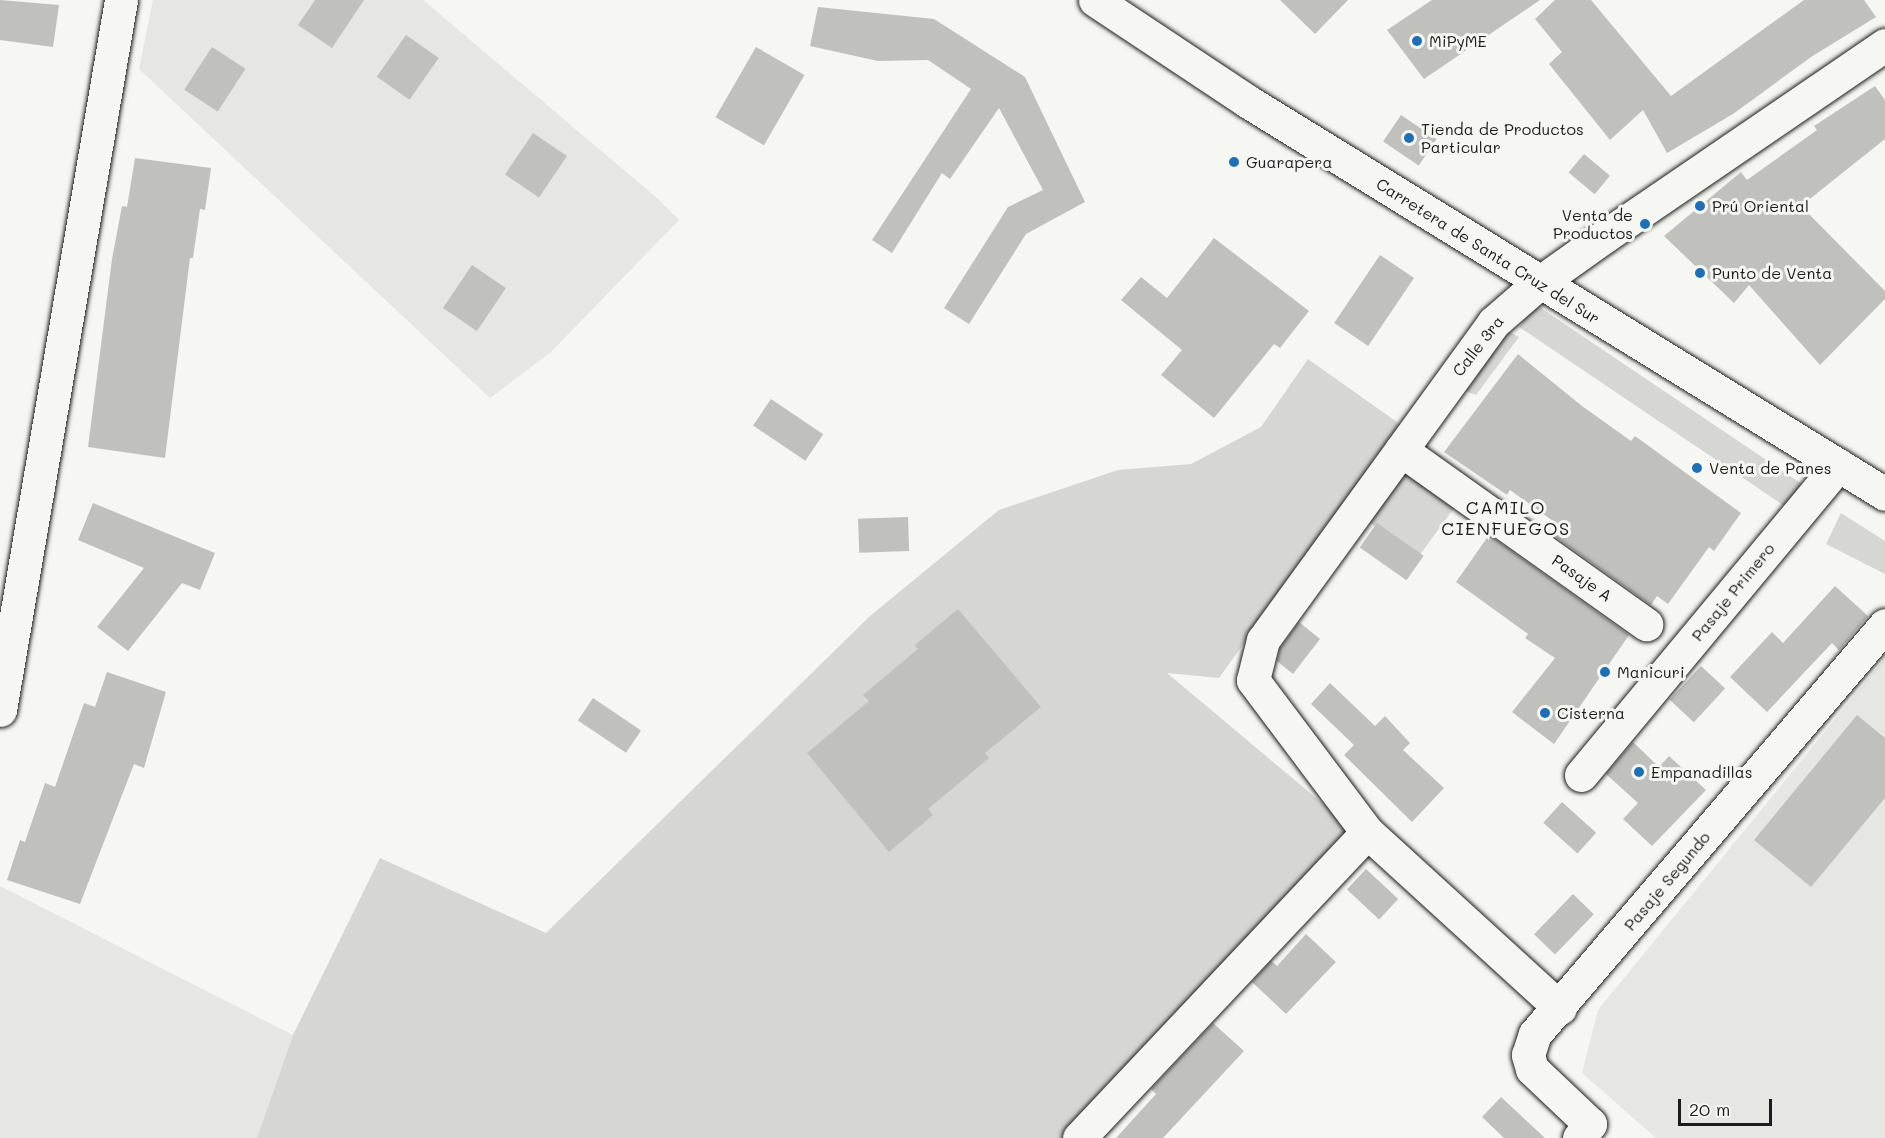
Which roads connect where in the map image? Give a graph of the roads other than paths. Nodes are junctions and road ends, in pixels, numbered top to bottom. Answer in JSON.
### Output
{"nodes":[{"id":1,"x":121,"y":0,"type":"edge"},
{"id":2,"x":1095,"y":0,"type":"edge"},
{"id":3,"x":1885,"y":45,"type":"edge"},
{"id":4,"x":1539,"y":283,"type":"junction"},
{"id":5,"x":1401,"y":450,"type":"junction"},
{"id":6,"x":1838,"y":465,"type":"junction"},
{"id":7,"x":1885,"y":494,"type":"edge"},
{"id":8,"x":1646,"y":624,"type":"dead end"},
{"id":9,"x":1885,"y":625,"type":"edge"},
{"id":10,"x":0,"y":710,"type":"edge"},
{"id":11,"x":1581,"y":775,"type":"dead end"},
{"id":12,"x":1367,"y":832,"type":"junction"},
{"id":13,"x":1560,"y":1008,"type":"junction"},
{"id":14,"x":1079,"y":1138,"type":"edge"},
{"id":15,"x":1579,"y":1138,"type":"edge"}],
"edges":[{"from":1,"to":10,"type":"street"},
{"from":2,"to":4,"type":"street","name":"Carretera de Santa Cruz del Sur"},
{"from":3,"to":4,"type":"street","name":"Calle 3ra"},
{"from":4,"to":5,"type":"street","name":"Calle 3ra"},
{"from":4,"to":6,"type":"street","name":"Carretera de Santa Cruz del Sur"},
{"from":5,"to":8,"type":"street","name":"Pasaje A"},
{"from":5,"to":12,"type":"street","name":"Calle 3ra"},
{"from":6,"to":7,"type":"street","name":"Carretera de Santa Cruz del Sur"},
{"from":6,"to":11,"type":"street","name":"Pasaje Primero"},
{"from":9,"to":13,"type":"street","name":"Pasaje Segundo"},
{"from":12,"to":13,"type":"street"},
{"from":12,"to":14,"type":"street"},
{"from":13,"to":15,"type":"street","name":"Pasaje Segundo"}]}
